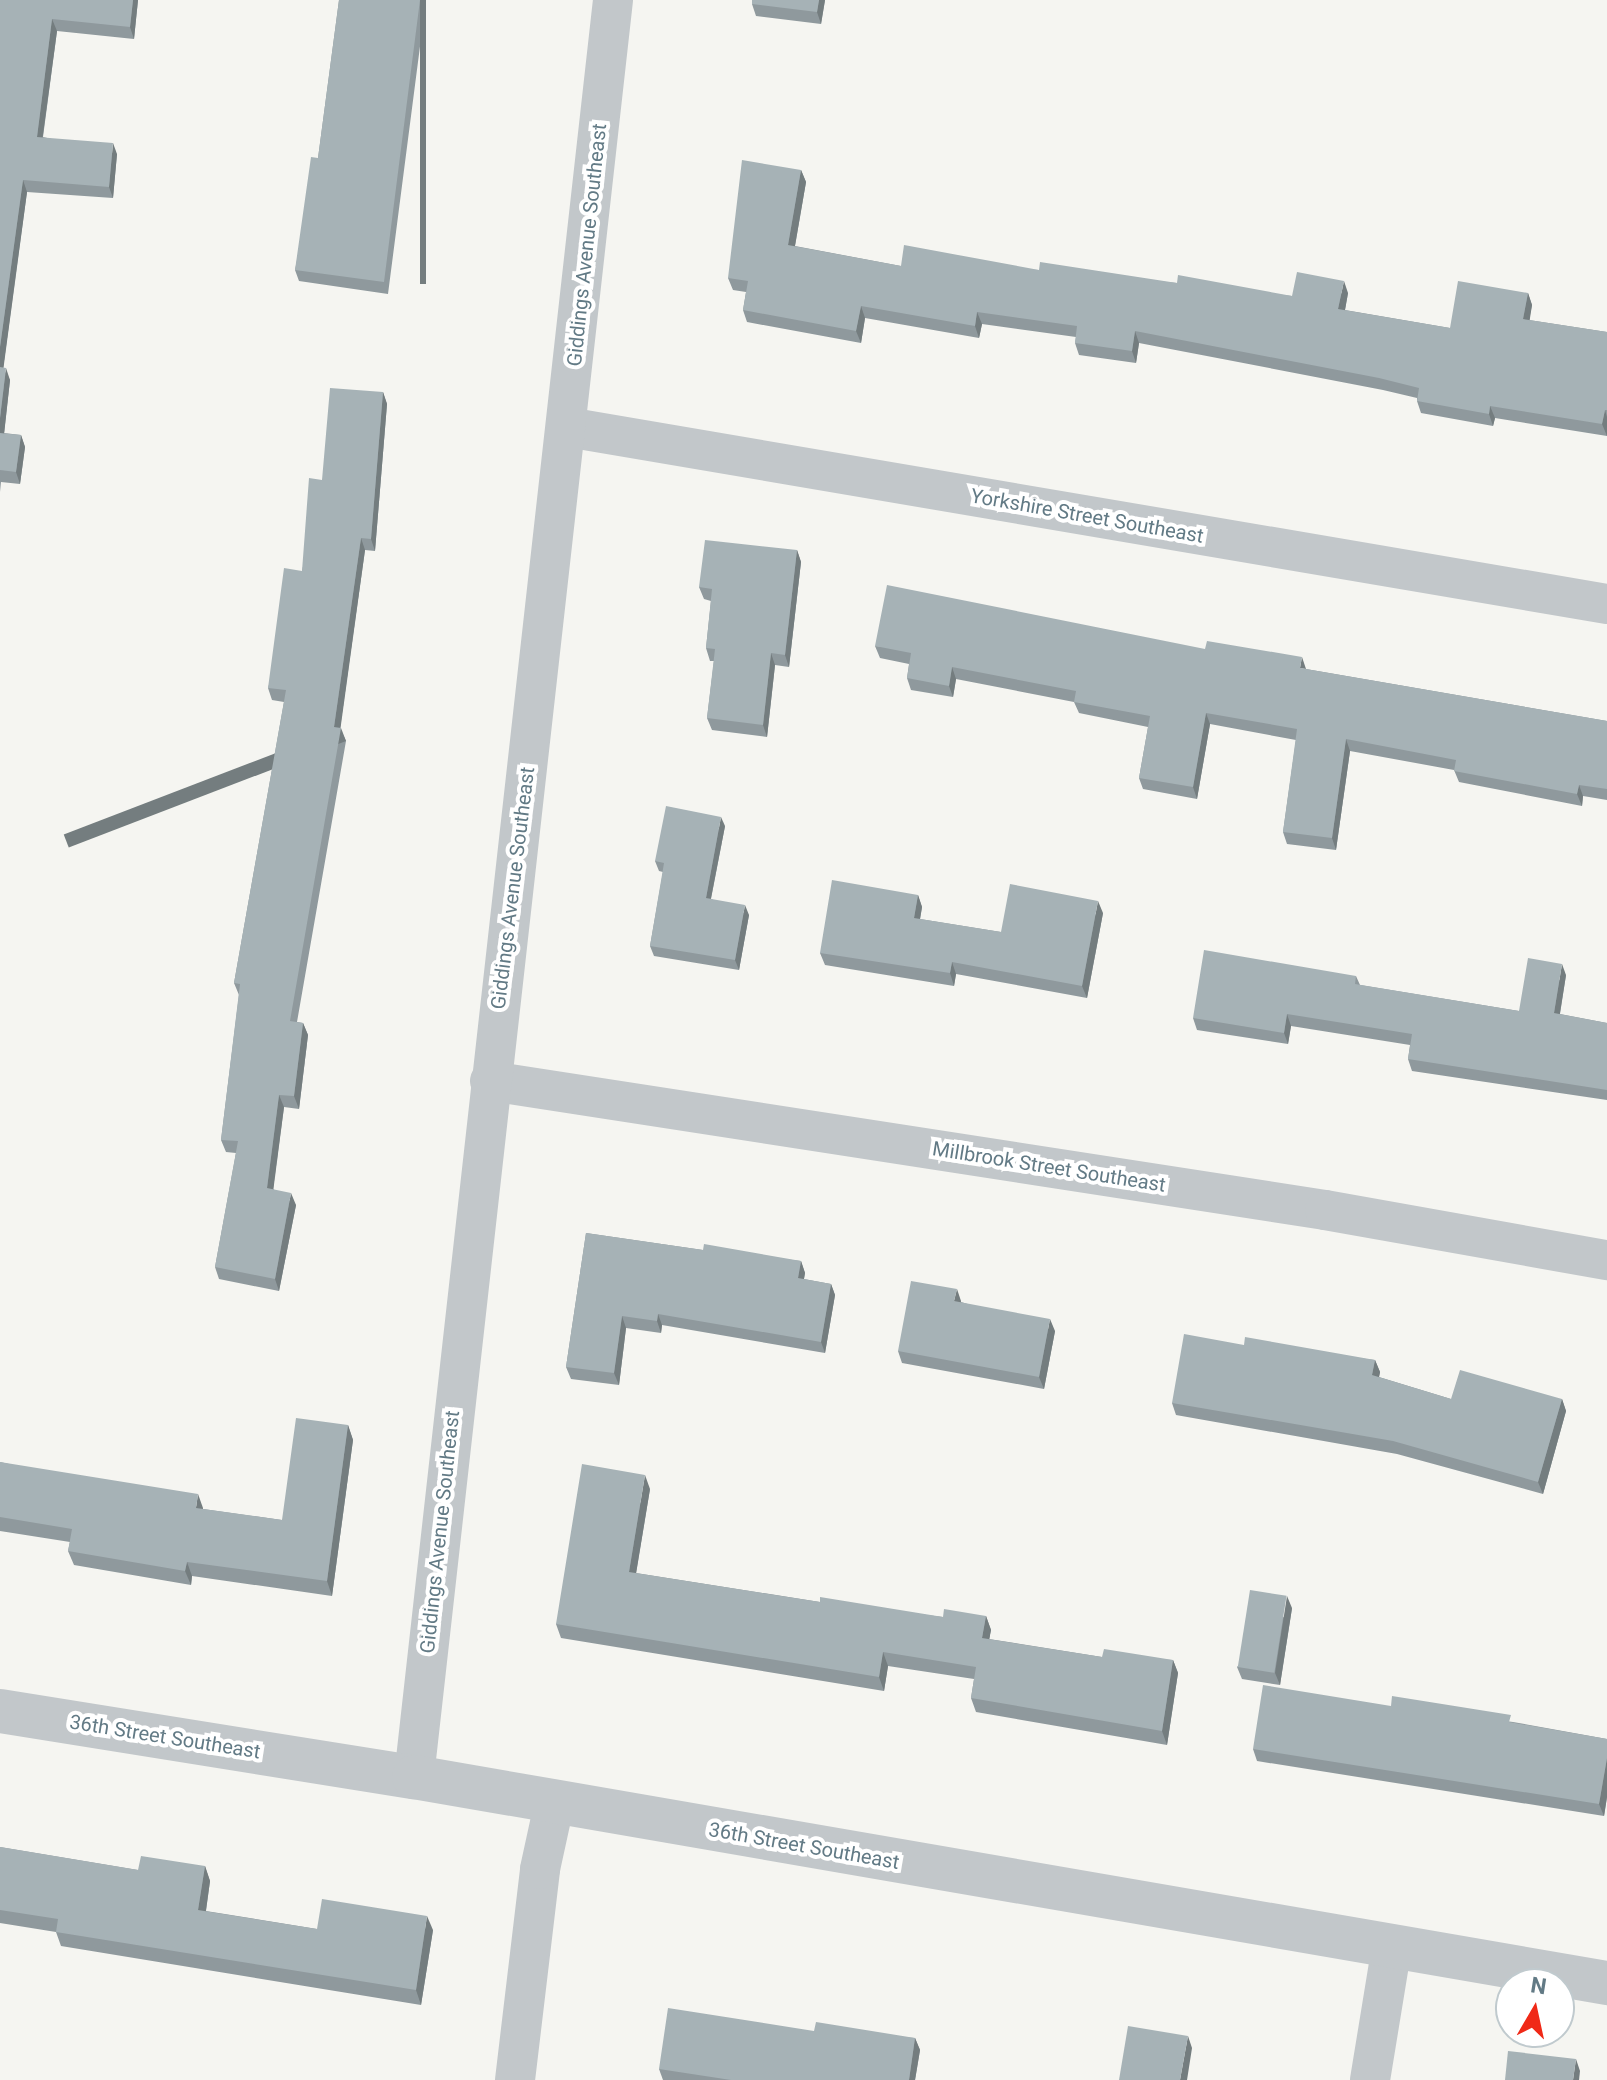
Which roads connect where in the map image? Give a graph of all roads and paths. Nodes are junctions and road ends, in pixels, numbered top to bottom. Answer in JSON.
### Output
{"nodes":[{"id":1,"x":613,"y":0,"type":"edge"},
{"id":2,"x":567,"y":427,"type":"junction"},
{"id":3,"x":1607,"y":604,"type":"edge"},
{"id":4,"x":490,"y":1081,"type":"junction"},
{"id":5,"x":1607,"y":1260,"type":"edge"},
{"id":6,"x":0,"y":1711,"type":"edge"},
{"id":7,"x":414,"y":1777,"type":"junction"},
{"id":8,"x":554,"y":1805,"type":"junction"},
{"id":9,"x":1392,"y":1945,"type":"junction"},
{"id":10,"x":1607,"y":1983,"type":"edge"},
{"id":11,"x":515,"y":2080,"type":"edge"},
{"id":12,"x":1370,"y":2080,"type":"edge"}],
"edges":[{"from":1,"to":2,"type":"street","name":"Giddings Avenue Southeast"},
{"from":2,"to":3,"type":"street","name":"Yorkshire Street Southeast"},
{"from":2,"to":4,"type":"street","name":"Giddings Avenue Southeast"},
{"from":4,"to":5,"type":"street","name":"Millbrook Street Southeast"},
{"from":4,"to":7,"type":"street","name":"Giddings Avenue Southeast"},
{"from":6,"to":7,"type":"street","name":"36th Street Southeast"},
{"from":7,"to":8,"type":"street","name":"36th Street Southeast"},
{"from":8,"to":9,"type":"street","name":"36th Street Southeast"},
{"from":8,"to":11,"type":"street"},
{"from":9,"to":10,"type":"street","name":"36th Street Southeast"},
{"from":9,"to":12,"type":"street"}]}
